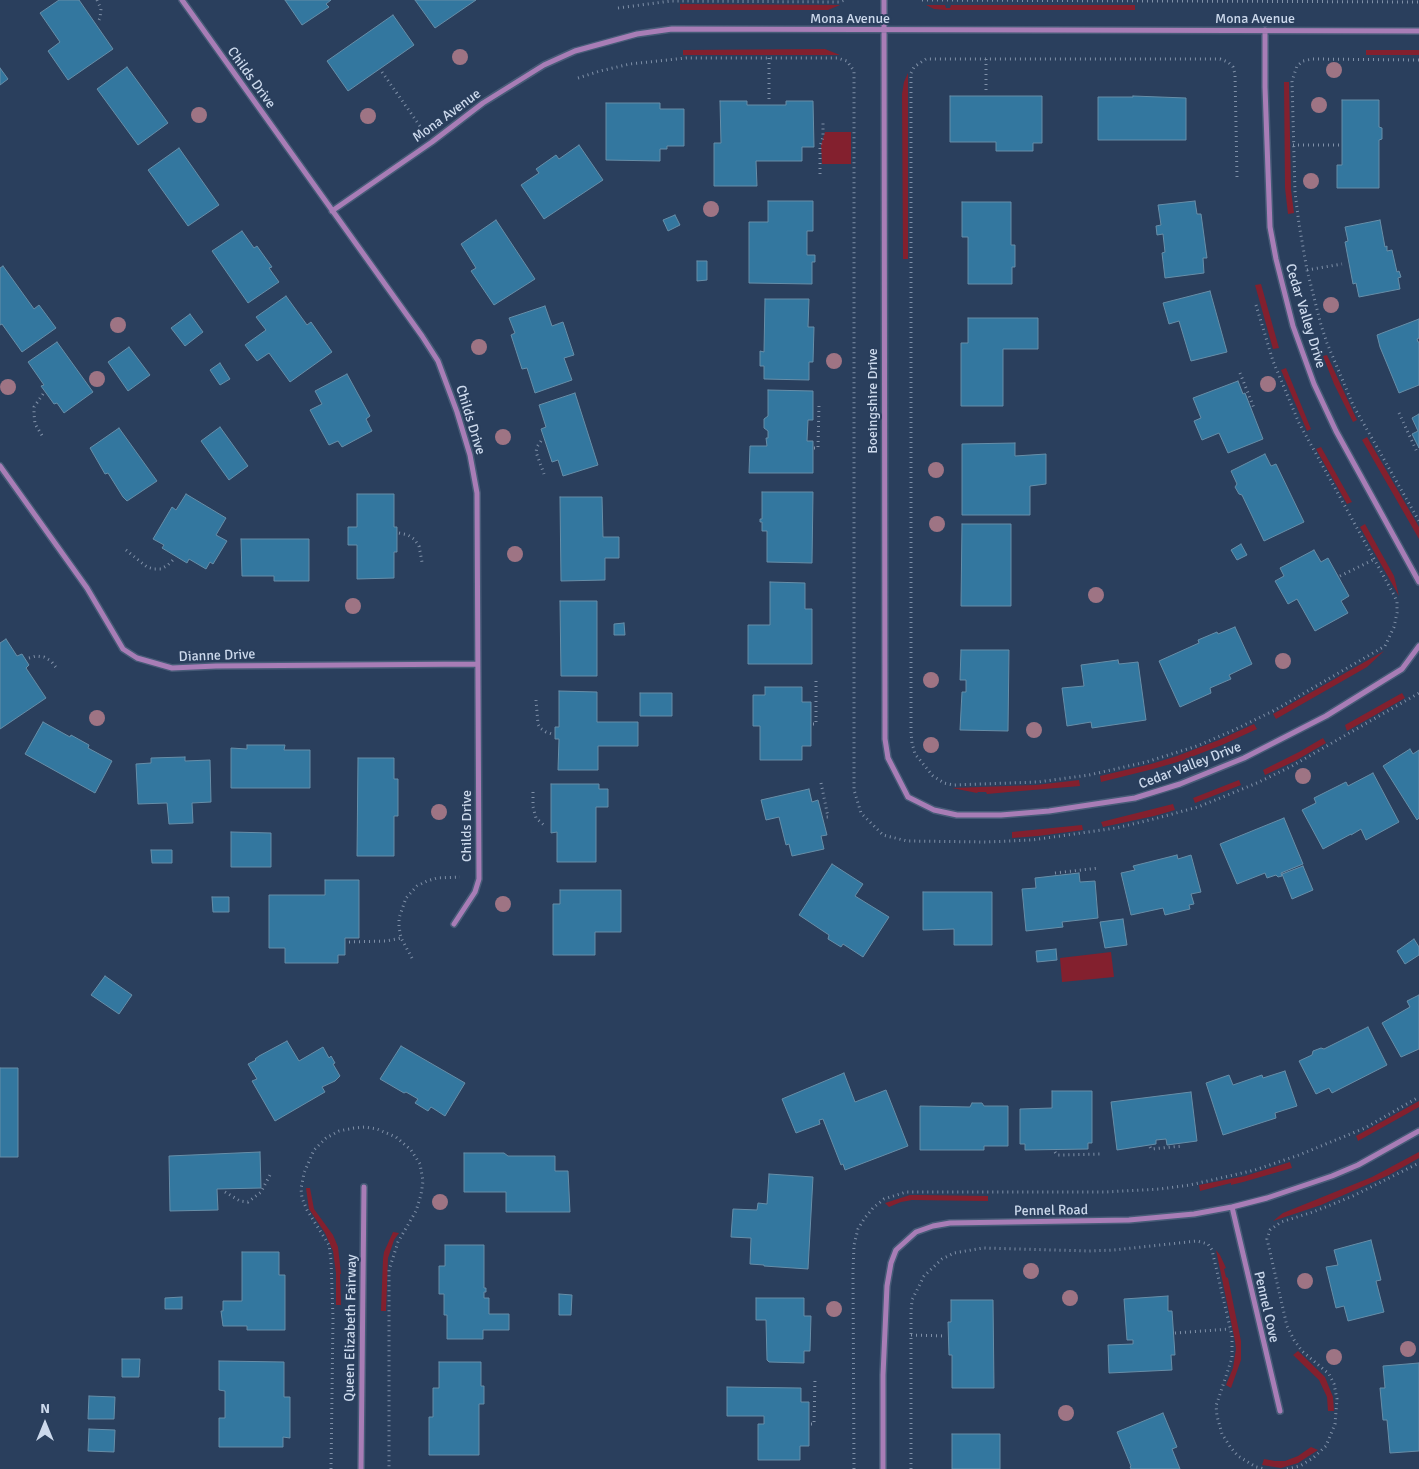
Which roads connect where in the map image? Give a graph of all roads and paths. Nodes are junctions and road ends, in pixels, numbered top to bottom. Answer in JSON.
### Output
{"nodes":[{"id":1,"x":97,"y":0,"type":"edge"},
{"id":2,"x":182,"y":0,"type":"edge"},
{"id":3,"x":845,"y":0,"type":"edge"},
{"id":4,"x":884,"y":0,"type":"edge"},
{"id":5,"x":922,"y":0,"type":"edge"},
{"id":6,"x":997,"y":1,"type":"edge"},
{"id":7,"x":1419,"y":2,"type":"edge"},
{"id":8,"x":618,"y":8,"type":"dead end"},
{"id":9,"x":98,"y":22,"type":"dead end"},
{"id":10,"x":884,"y":30,"type":"junction"},
{"id":11,"x":1265,"y":30,"type":"junction"},
{"id":12,"x":1419,"y":31,"type":"edge"},
{"id":13,"x":769,"y":58,"type":"junction"},
{"id":14,"x":986,"y":58,"type":"junction"},
{"id":15,"x":1419,"y":60,"type":"edge"},
{"id":16,"x":382,"y":72,"type":"dead end"},
{"id":17,"x":578,"y":78,"type":"dead end"},
{"id":18,"x":986,"y":94,"type":"dead end"},
{"id":19,"x":769,"y":103,"type":"dead end"},
{"id":20,"x":823,"y":121,"type":"dead end"},
{"id":21,"x":432,"y":142,"type":"junction"},
{"id":22,"x":1293,"y":145,"type":"junction"},
{"id":23,"x":1339,"y":146,"type":"dead end"},
{"id":24,"x":820,"y":174,"type":"dead end"},
{"id":25,"x":1237,"y":177,"type":"dead end"},
{"id":26,"x":332,"y":211,"type":"junction"},
{"id":27,"x":1342,"y":264,"type":"dead end"},
{"id":28,"x":1307,"y":270,"type":"junction"},
{"id":29,"x":1256,"y":305,"type":"dead end"},
{"id":30,"x":1240,"y":374,"type":"dead end"},
{"id":31,"x":43,"y":394,"type":"dead end"},
{"id":32,"x":819,"y":404,"type":"dead end"},
{"id":33,"x":1252,"y":408,"type":"dead end"},
{"id":34,"x":1399,"y":413,"type":"dead end"},
{"id":35,"x":43,"y":437,"type":"dead end"},
{"id":36,"x":541,"y":441,"type":"dead end"},
{"id":37,"x":814,"y":448,"type":"dead end"},
{"id":38,"x":1417,"y":452,"type":"dead end"},
{"id":39,"x":0,"y":466,"type":"edge"},
{"id":40,"x":544,"y":474,"type":"dead end"},
{"id":41,"x":1419,"y":521,"type":"edge"},
{"id":42,"x":399,"y":534,"type":"dead end"},
{"id":43,"x":126,"y":550,"type":"dead end"},
{"id":44,"x":174,"y":559,"type":"dead end"},
{"id":45,"x":1375,"y":559,"type":"junction"},
{"id":46,"x":422,"y":562,"type":"dead end"},
{"id":47,"x":1340,"y":576,"type":"dead end"},
{"id":48,"x":1419,"y":582,"type":"edge"},
{"id":49,"x":1419,"y":646,"type":"edge"},
{"id":50,"x":29,"y":658,"type":"dead end"},
{"id":51,"x":477,"y":664,"type":"junction"},
{"id":52,"x":58,"y":670,"type":"dead end"},
{"id":53,"x":816,"y":680,"type":"dead end"},
{"id":54,"x":1419,"y":693,"type":"edge"},
{"id":55,"x":536,"y":700,"type":"dead end"},
{"id":56,"x":813,"y":724,"type":"dead end"},
{"id":57,"x":552,"y":734,"type":"dead end"},
{"id":58,"x":821,"y":783,"type":"dead end"},
{"id":59,"x":533,"y":792,"type":"dead end"},
{"id":60,"x":908,"y":797,"type":"joint"},
{"id":61,"x":825,"y":817,"type":"dead end"},
{"id":62,"x":546,"y":827,"type":"dead end"},
{"id":63,"x":1099,"y":868,"type":"dead end"},
{"id":64,"x":1056,"y":873,"type":"dead end"},
{"id":65,"x":460,"y":877,"type":"dead end"},
{"id":66,"x":454,"y":924,"type":"dead end"},
{"id":67,"x":401,"y":938,"type":"junction"},
{"id":68,"x":349,"y":942,"type":"dead end"},
{"id":69,"x":412,"y":958,"type":"dead end"},
{"id":70,"x":1419,"y":1130,"type":"edge"},
{"id":71,"x":1183,"y":1146,"type":"dead end"},
{"id":72,"x":1150,"y":1147,"type":"dead end"},
{"id":73,"x":1056,"y":1152,"type":"dead end"},
{"id":74,"x":1103,"y":1154,"type":"dead end"},
{"id":75,"x":1419,"y":1163,"type":"edge"},
{"id":76,"x":270,"y":1172,"type":"dead end"},
{"id":77,"x":364,"y":1187,"type":"dead end"},
{"id":78,"x":224,"y":1192,"type":"dead end"},
{"id":79,"x":1232,"y":1207,"type":"junction"},
{"id":80,"x":1230,"y":1329,"type":"junction"},
{"id":81,"x":1175,"y":1333,"type":"dead end"},
{"id":82,"x":911,"y":1335,"type":"junction"},
{"id":83,"x":946,"y":1336,"type":"dead end"},
{"id":84,"x":815,"y":1378,"type":"dead end"},
{"id":85,"x":1280,"y":1411,"type":"dead end"},
{"id":86,"x":811,"y":1424,"type":"dead end"},
{"id":87,"x":360,"y":1469,"type":"edge"},
{"id":88,"x":883,"y":1469,"type":"edge"},
{"id":89,"x":911,"y":1469,"type":"edge"},
{"id":90,"x":1265,"y":1469,"type":"edge"},
{"id":91,"x":1287,"y":1469,"type":"edge"}],
"edges":[{"from":1,"to":9,"type":"path"},
{"from":2,"to":26,"type":"street","name":"Childs Drive"},
{"from":3,"to":8,"type":"path"},
{"from":4,"to":10,"type":"street","name":"Boeingshire Drive"},
{"from":5,"to":6,"type":"path"},
{"from":6,"to":7,"type":"path"},
{"from":10,"to":11,"type":"street","name":"Mona Avenue"},
{"from":10,"to":21,"type":"street","name":"Mona Avenue"},
{"from":10,"to":60,"type":"street","name":"Boeingshire Drive"},
{"from":11,"to":12,"type":"street","name":"Mona Avenue"},
{"from":11,"to":48,"type":"street","name":"Cedar Valley Drive"},
{"from":13,"to":17,"type":"path"},
{"from":13,"to":19,"type":"path"},
{"from":13,"to":54,"type":"path"},
{"from":14,"to":18,"type":"path"},
{"from":14,"to":25,"type":"path"},
{"from":14,"to":45,"type":"path"},
{"from":15,"to":22,"type":"path"},
{"from":16,"to":21,"type":"path"},
{"from":20,"to":24,"type":"path"},
{"from":21,"to":26,"type":"street","name":"Mona Avenue"},
{"from":22,"to":23,"type":"path"},
{"from":22,"to":28,"type":"path"},
{"from":26,"to":51,"type":"street","name":"Childs Drive"},
{"from":27,"to":28,"type":"path"},
{"from":28,"to":41,"type":"path"},
{"from":29,"to":45,"type":"path"},
{"from":30,"to":33,"type":"path"},
{"from":31,"to":35,"type":"path"},
{"from":32,"to":37,"type":"path"},
{"from":34,"to":38,"type":"path"},
{"from":36,"to":40,"type":"path"},
{"from":39,"to":51,"type":"street","name":"Dianne Drive"},
{"from":42,"to":46,"type":"path"},
{"from":43,"to":44,"type":"path"},
{"from":45,"to":47,"type":"path"},
{"from":49,"to":60,"type":"street","name":"Cedar Valley Drive"},
{"from":50,"to":52,"type":"path"},
{"from":51,"to":66,"type":"street","name":"Childs Drive"},
{"from":53,"to":56,"type":"path"},
{"from":55,"to":57,"type":"path"},
{"from":58,"to":61,"type":"path"},
{"from":59,"to":62,"type":"path"},
{"from":63,"to":64,"type":"path"},
{"from":65,"to":67,"type":"path"},
{"from":67,"to":68,"type":"path"},
{"from":67,"to":69,"type":"path"},
{"from":70,"to":79,"type":"street","name":"Pennel Road"},
{"from":71,"to":72,"type":"path"},
{"from":73,"to":74,"type":"path"},
{"from":75,"to":91,"type":"path"},
{"from":76,"to":78,"type":"path"},
{"from":77,"to":87,"type":"street","name":"Queen Elizabeth Fairway"},
{"from":79,"to":85,"type":"street","name":"Pennel Cove"},
{"from":79,"to":88,"type":"street","name":"Pennel Road"},
{"from":80,"to":81,"type":"path"},
{"from":80,"to":82,"type":"path"},
{"from":80,"to":90,"type":"path"},
{"from":82,"to":83,"type":"path"},
{"from":82,"to":89,"type":"path"},
{"from":84,"to":86,"type":"path"}]}
